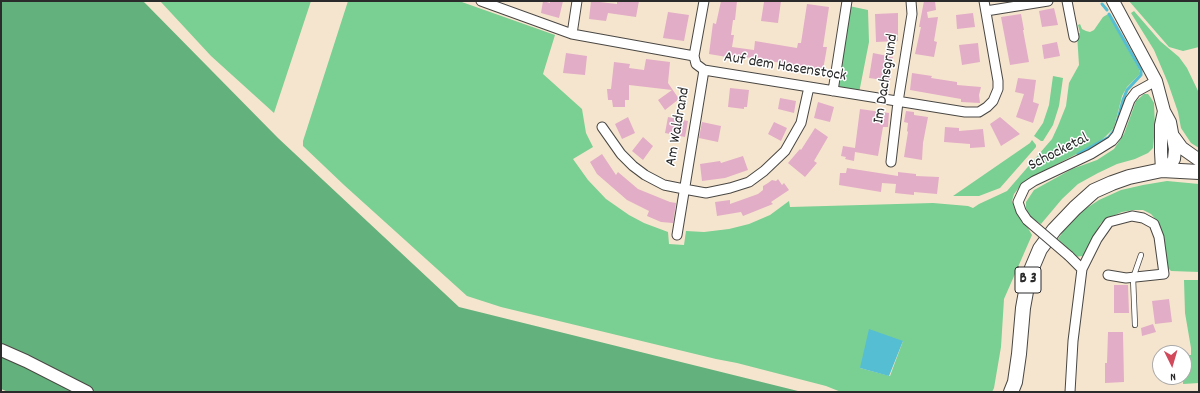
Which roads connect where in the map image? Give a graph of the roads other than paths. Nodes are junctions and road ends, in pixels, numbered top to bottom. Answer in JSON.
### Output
{"nodes":[{"id":1,"x":481,"y":1,"type":"edge"},
{"id":2,"x":577,"y":1,"type":"edge"},
{"id":3,"x":704,"y":1,"type":"edge"},
{"id":4,"x":847,"y":1,"type":"edge"},
{"id":5,"x":911,"y":1,"type":"edge"},
{"id":6,"x":984,"y":1,"type":"edge"},
{"id":7,"x":1048,"y":1,"type":"edge"},
{"id":8,"x":1067,"y":1,"type":"edge"},
{"id":9,"x":1113,"y":1,"type":"edge"},
{"id":10,"x":986,"y":11,"type":"junction"},
{"id":11,"x":572,"y":34,"type":"junction"},
{"id":12,"x":1074,"y":37,"type":"dead end"},
{"id":13,"x":694,"y":56,"type":"junction"},
{"id":14,"x":704,"y":70,"type":"junction"},
{"id":15,"x":1156,"y":81,"type":"junction"},
{"id":16,"x":809,"y":87,"type":"junction"},
{"id":17,"x":833,"y":91,"type":"junction"},
{"id":18,"x":898,"y":102,"type":"junction"},
{"id":19,"x":1164,"y":112,"type":"junction"},
{"id":20,"x":602,"y":127,"type":"dead end"},
{"id":21,"x":1174,"y":136,"type":"junction"},
{"id":22,"x":1199,"y":160,"type":"edge"},
{"id":23,"x":891,"y":162,"type":"dead end"},
{"id":24,"x":1165,"y":170,"type":"junction"},
{"id":25,"x":1199,"y":172,"type":"edge"},
{"id":26,"x":684,"y":189,"type":"junction"},
{"id":27,"x":677,"y":235,"type":"dead end"},
{"id":28,"x":1141,"y":255,"type":"dead end"},
{"id":29,"x":1082,"y":268,"type":"junction"},
{"id":30,"x":1108,"y":275,"type":"dead end"},
{"id":31,"x":1133,"y":278,"type":"junction"},
{"id":32,"x":1135,"y":326,"type":"dead end"},
{"id":33,"x":1,"y":350,"type":"edge"},
{"id":34,"x":86,"y":392,"type":"edge"},
{"id":35,"x":1011,"y":392,"type":"edge"},
{"id":36,"x":1070,"y":392,"type":"edge"}],
"edges":[{"from":1,"to":11,"type":"street"},
{"from":2,"to":11,"type":"street"},
{"from":3,"to":13,"type":"street"},
{"from":4,"to":17,"type":"street"},
{"from":5,"to":18,"type":"street","name":"Im Dachsgrund"},
{"from":6,"to":10,"type":"street","name":"Auf dem Hasenstock"},
{"from":7,"to":10,"type":"street"},
{"from":8,"to":12,"type":"street"},
{"from":9,"to":15,"type":"street"},
{"from":10,"to":18,"type":"street","name":"Auf dem Hasenstock"},
{"from":11,"to":13,"type":"street"},
{"from":13,"to":14,"type":"street","name":"Auf dem Hasenstock"},
{"from":14,"to":16,"type":"street","name":"Auf dem Hasenstock"},
{"from":14,"to":26,"type":"street","name":"Am Waldrand"},
{"from":15,"to":19,"type":"street"},
{"from":15,"to":29,"type":"street","name":"Schocketal","bridge":true},
{"from":16,"to":17,"type":"street","name":"Auf dem Hasenstock"},
{"from":16,"to":26,"type":"street","name":"Am Waldrand"},
{"from":17,"to":18,"type":"street","name":"Auf dem Hasenstock"},
{"from":18,"to":23,"type":"street","name":"Im Dachsgrund"},
{"from":19,"to":21,"type":"street"},
{"from":19,"to":24,"type":"street"},
{"from":20,"to":26,"type":"street","name":"Am Waldrand"},
{"from":21,"to":22,"type":"street"},
{"from":21,"to":24,"type":"street"},
{"from":24,"to":25,"type":"main road","number":"B 3"},
{"from":24,"to":35,"type":"main road","number":"B 3"},
{"from":26,"to":27,"type":"street","name":"Am Waldrand"},
{"from":28,"to":31,"type":"lane"},
{"from":29,"to":31,"type":"street"},
{"from":29,"to":36,"type":"street"},
{"from":30,"to":31,"type":"street"},
{"from":31,"to":32,"type":"lane"},
{"from":33,"to":34,"type":"street"}]}
